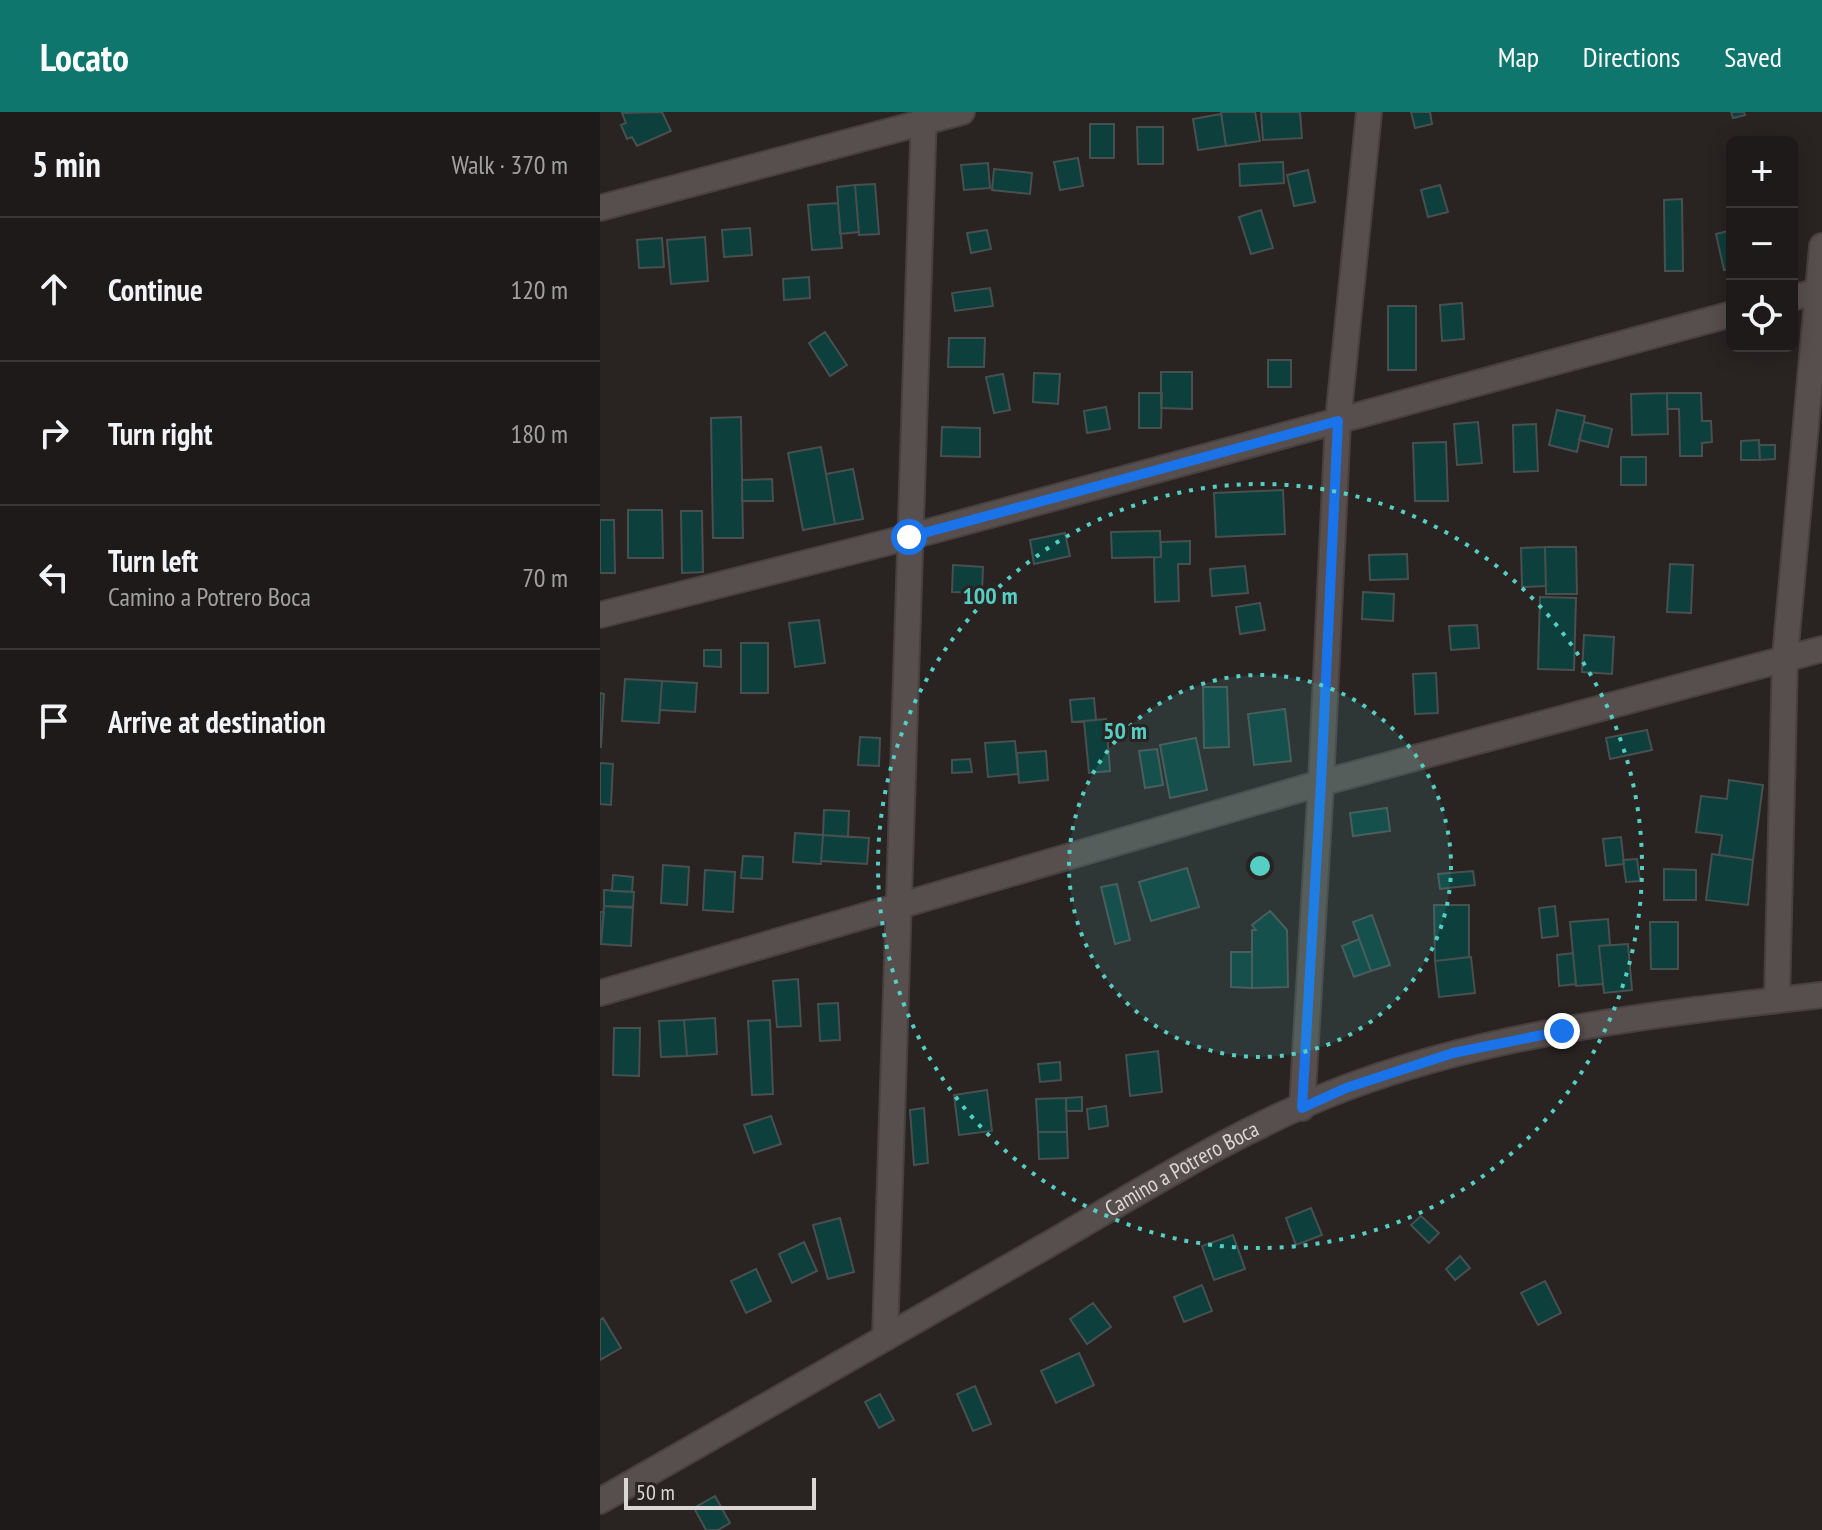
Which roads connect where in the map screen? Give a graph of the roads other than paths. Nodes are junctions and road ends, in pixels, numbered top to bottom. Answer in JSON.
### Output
{"nodes":[{"id":1,"x":962,"y":112,"type":"edge"},
{"id":2,"x":1369,"y":112,"type":"edge"},
{"id":3,"x":924,"y":117,"type":"edge"},
{"id":4,"x":600,"y":208,"type":"edge"},
{"id":5,"x":1822,"y":246,"type":"edge"},
{"id":6,"x":1821,"y":291,"type":"edge"},
{"id":7,"x":1798,"y":297,"type":"edge"},
{"id":8,"x":1726,"y":316,"type":"edge"},
{"id":9,"x":1338,"y":421,"type":"junction"},
{"id":10,"x":909,"y":537,"type":"junction"},
{"id":11,"x":600,"y":615,"type":"edge"},
{"id":12,"x":1822,"y":649,"type":"edge"},
{"id":13,"x":1785,"y":657,"type":"junction"},
{"id":14,"x":1321,"y":783,"type":"junction"},
{"id":15,"x":898,"y":905,"type":"junction"},
{"id":16,"x":600,"y":993,"type":"edge"},
{"id":17,"x":1822,"y":995,"type":"edge"},
{"id":18,"x":1777,"y":1000,"type":"junction"},
{"id":19,"x":1302,"y":1108,"type":"junction"},
{"id":20,"x":885,"y":1338,"type":"junction"},
{"id":21,"x":600,"y":1501,"type":"edge"}],
"edges":[{"from":1,"to":3,"type":"street"},
{"from":2,"to":9,"type":"street"},
{"from":3,"to":4,"type":"street"},
{"from":3,"to":10,"type":"street"},
{"from":5,"to":6,"type":"street"},
{"from":6,"to":7,"type":"street"},
{"from":6,"to":13,"type":"street"},
{"from":8,"to":9,"type":"street"},
{"from":9,"to":10,"type":"street"},
{"from":9,"to":14,"type":"street"},
{"from":10,"to":11,"type":"street"},
{"from":10,"to":15,"type":"street"},
{"from":12,"to":13,"type":"street"},
{"from":13,"to":14,"type":"street"},
{"from":13,"to":18,"type":"street"},
{"from":14,"to":15,"type":"street"},
{"from":14,"to":19,"type":"street"},
{"from":15,"to":16,"type":"street"},
{"from":15,"to":20,"type":"street"},
{"from":17,"to":18,"type":"street","name":"Camino a Potrero Boca"},
{"from":18,"to":19,"type":"street","name":"Camino a Potrero Boca"},
{"from":19,"to":20,"type":"street","name":"Camino a Potrero Boca"},
{"from":20,"to":21,"type":"street","name":"Camino a Potrero Boca"}]}
